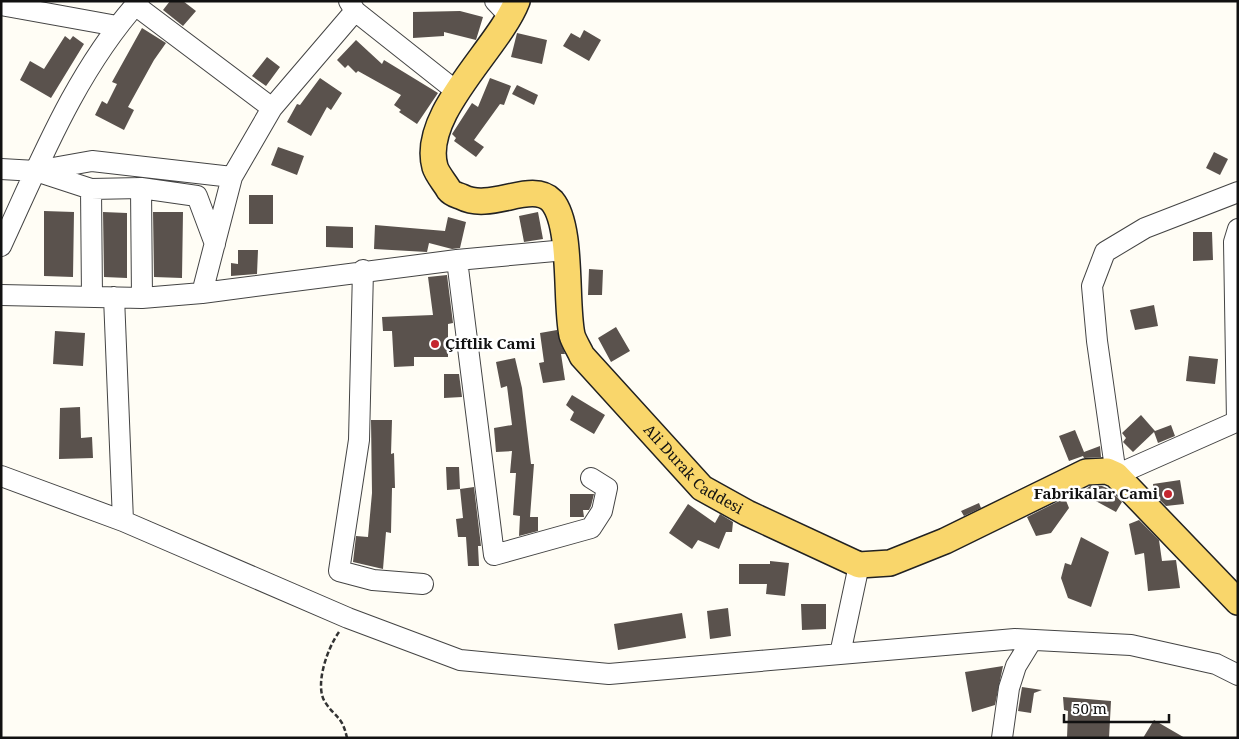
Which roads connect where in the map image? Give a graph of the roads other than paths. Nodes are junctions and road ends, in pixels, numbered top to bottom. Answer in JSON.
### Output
{"nodes":[{"id":1,"x":137,"y":3,"type":"edge"},
{"id":2,"x":1,"y":5,"type":"edge"},
{"id":3,"x":352,"y":6,"type":"edge"},
{"id":4,"x":508,"y":7,"type":"edge"},
{"id":5,"x":117,"y":26,"type":"junction"},
{"id":6,"x":456,"y":91,"type":"junction"},
{"id":7,"x":272,"y":108,"type":"junction"},
{"id":8,"x":1,"y":168,"type":"edge"},
{"id":9,"x":36,"y":171,"type":"junction"},
{"id":10,"x":232,"y":177,"type":"junction"},
{"id":11,"x":91,"y":188,"type":"junction"},
{"id":12,"x":141,"y":188,"type":"junction"},
{"id":13,"x":1238,"y":192,"type":"edge"},
{"id":14,"x":1238,"y":229,"type":"edge"},
{"id":15,"x":215,"y":244,"type":"junction"},
{"id":16,"x":1,"y":246,"type":"edge"},
{"id":17,"x":566,"y":250,"type":"junction"},
{"id":18,"x":457,"y":260,"type":"junction"},
{"id":19,"x":363,"y":270,"type":"junction"},
{"id":20,"x":202,"y":293,"type":"junction"},
{"id":21,"x":1,"y":295,"type":"edge"},
{"id":22,"x":92,"y":297,"type":"junction"},
{"id":23,"x":114,"y":298,"type":"junction"},
{"id":24,"x":142,"y":298,"type":"junction"},
{"id":25,"x":1236,"y":298,"type":"edge"},
{"id":26,"x":1237,"y":421,"type":"edge"},
{"id":27,"x":1116,"y":475,"type":"junction"},
{"id":28,"x":1,"y":476,"type":"edge"},
{"id":29,"x":592,"y":478,"type":"dead end"},
{"id":30,"x":123,"y":521,"type":"junction"},
{"id":31,"x":859,"y":565,"type":"junction"},
{"id":32,"x":423,"y":584,"type":"dead end"},
{"id":33,"x":1238,"y":602,"type":"edge"},
{"id":34,"x":1032,"y":640,"type":"junction"},
{"id":35,"x":840,"y":654,"type":"junction"},
{"id":36,"x":1238,"y":675,"type":"edge"},
{"id":37,"x":1002,"y":738,"type":"edge"}],
"edges":[{"from":1,"to":5,"type":"street"},
{"from":1,"to":7,"type":"street"},
{"from":2,"to":5,"type":"street"},
{"from":3,"to":6,"type":"street"},
{"from":3,"to":7,"type":"street"},
{"from":4,"to":6,"type":"main road","name":"Ali Durak Caddesi"},
{"from":5,"to":9,"type":"street"},
{"from":6,"to":17,"type":"main road","name":"Ali Durak Caddesi"},
{"from":7,"to":10,"type":"street"},
{"from":8,"to":9,"type":"street"},
{"from":9,"to":10,"type":"street"},
{"from":9,"to":11,"type":"street"},
{"from":9,"to":16,"type":"street"},
{"from":10,"to":15,"type":"street"},
{"from":11,"to":12,"type":"street"},
{"from":11,"to":22,"type":"street"},
{"from":12,"to":15,"type":"street"},
{"from":12,"to":24,"type":"street"},
{"from":13,"to":27,"type":"street"},
{"from":14,"to":25,"type":"street"},
{"from":15,"to":20,"type":"street"},
{"from":17,"to":18,"type":"street"},
{"from":17,"to":31,"type":"main road","name":"Ali Durak Caddesi"},
{"from":18,"to":19,"type":"street"},
{"from":18,"to":29,"type":"street"},
{"from":19,"to":20,"type":"street"},
{"from":19,"to":32,"type":"street"},
{"from":20,"to":24,"type":"street"},
{"from":21,"to":22,"type":"street"},
{"from":22,"to":23,"type":"street"},
{"from":23,"to":24,"type":"street"},
{"from":23,"to":30,"type":"street"},
{"from":25,"to":26,"type":"street"},
{"from":26,"to":27,"type":"street"},
{"from":27,"to":31,"type":"main road","name":"Ali Durak Caddesi"},
{"from":27,"to":33,"type":"main road"},
{"from":28,"to":30,"type":"street"},
{"from":30,"to":35,"type":"street"},
{"from":31,"to":35,"type":"street"},
{"from":34,"to":35,"type":"street"},
{"from":34,"to":36,"type":"street"},
{"from":34,"to":37,"type":"street"}]}
